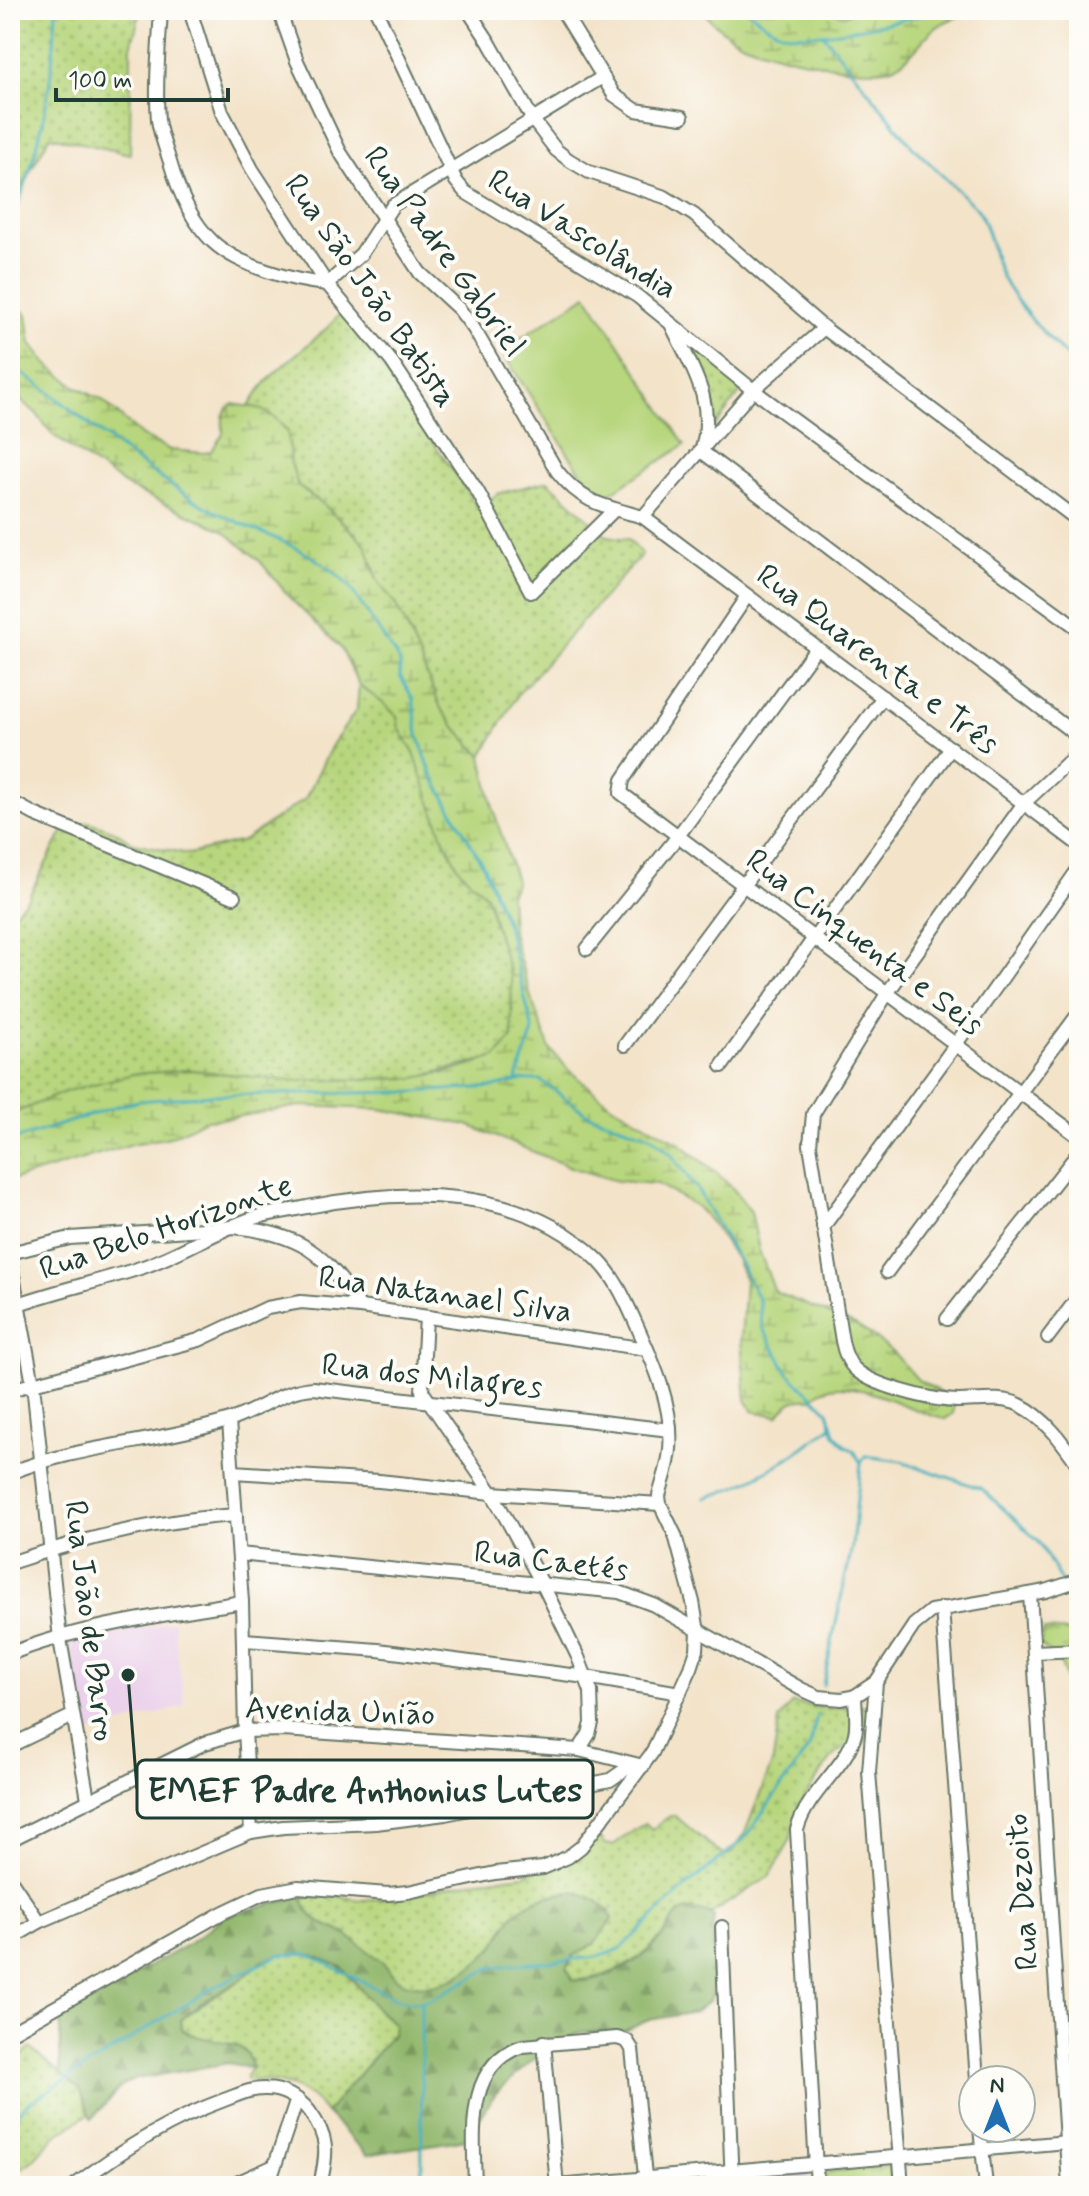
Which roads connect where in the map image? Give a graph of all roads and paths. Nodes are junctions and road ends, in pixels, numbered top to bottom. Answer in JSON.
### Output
{"nodes":[{"id":1,"x":161,"y":10,"type":"edge"},
{"id":2,"x":190,"y":10,"type":"edge"},
{"id":3,"x":279,"y":10,"type":"edge"},
{"id":4,"x":376,"y":10,"type":"edge"},
{"id":5,"x":468,"y":10,"type":"edge"},
{"id":6,"x":562,"y":10,"type":"edge"},
{"id":7,"x":601,"y":78,"type":"junction"},
{"id":8,"x":682,"y":117,"type":"dead end"},
{"id":9,"x":533,"y":120,"type":"junction"},
{"id":10,"x":451,"y":170,"type":"junction"},
{"id":11,"x":384,"y":217,"type":"junction"},
{"id":12,"x":327,"y":284,"type":"junction"},
{"id":13,"x":668,"y":320,"type":"junction"},
{"id":14,"x":824,"y":328,"type":"junction"},
{"id":15,"x":753,"y":390,"type":"junction"},
{"id":16,"x":701,"y":451,"type":"junction"},
{"id":17,"x":614,"y":510,"type":"junction"},
{"id":18,"x":643,"y":517,"type":"junction"},
{"id":19,"x":1079,"y":521,"type":"edge"},
{"id":20,"x":747,"y":596,"type":"junction"},
{"id":21,"x":1079,"y":629,"type":"edge"},
{"id":22,"x":816,"y":648,"type":"junction"},
{"id":23,"x":883,"y":697,"type":"junction"},
{"id":24,"x":1079,"y":737,"type":"edge"},
{"id":25,"x":951,"y":748,"type":"junction"},
{"id":26,"x":1079,"y":752,"type":"edge"},
{"id":27,"x":10,"y":801,"type":"edge"},
{"id":28,"x":1024,"y":803,"type":"junction"},
{"id":29,"x":678,"y":836,"type":"junction"},
{"id":30,"x":1079,"y":845,"type":"edge"},
{"id":31,"x":1079,"y":868,"type":"edge"},
{"id":32,"x":744,"y":886,"type":"junction"},
{"id":33,"x":234,"y":897,"type":"dead end"},
{"id":34,"x":816,"y":938,"type":"junction"},
{"id":35,"x":587,"y":949,"type":"dead end"},
{"id":36,"x":888,"y":992,"type":"junction"},
{"id":37,"x":1079,"y":1013,"type":"edge"},
{"id":38,"x":956,"y":1044,"type":"junction"},
{"id":39,"x":625,"y":1045,"type":"dead end"},
{"id":40,"x":722,"y":1066,"type":"dead end"},
{"id":41,"x":1019,"y":1092,"type":"junction"},
{"id":42,"x":1079,"y":1137,"type":"edge"},
{"id":43,"x":1079,"y":1152,"type":"edge"},
{"id":44,"x":233,"y":1227,"type":"junction"},
{"id":45,"x":823,"y":1227,"type":"junction"},
{"id":46,"x":10,"y":1256,"type":"edge"},
{"id":47,"x":887,"y":1272,"type":"dead end"},
{"id":48,"x":1079,"y":1296,"type":"edge"},
{"id":49,"x":15,"y":1305,"type":"edge"},
{"id":50,"x":360,"y":1307,"type":"junction"},
{"id":51,"x":426,"y":1317,"type":"junction"},
{"id":52,"x":947,"y":1319,"type":"dead end"},
{"id":53,"x":1048,"y":1337,"type":"dead end"},
{"id":54,"x":647,"y":1349,"type":"junction"},
{"id":55,"x":33,"y":1384,"type":"junction"},
{"id":56,"x":10,"y":1390,"type":"edge"},
{"id":57,"x":427,"y":1400,"type":"junction"},
{"id":58,"x":229,"y":1421,"type":"junction"},
{"id":59,"x":670,"y":1430,"type":"junction"},
{"id":60,"x":43,"y":1461,"type":"junction"},
{"id":61,"x":1079,"y":1466,"type":"edge"},
{"id":62,"x":233,"y":1472,"type":"junction"},
{"id":63,"x":10,"y":1473,"type":"edge"},
{"id":64,"x":492,"y":1493,"type":"junction"},
{"id":65,"x":660,"y":1504,"type":"junction"},
{"id":66,"x":236,"y":1515,"type":"junction"},
{"id":67,"x":50,"y":1550,"type":"junction"},
{"id":68,"x":239,"y":1554,"type":"junction"},
{"id":69,"x":10,"y":1563,"type":"edge"},
{"id":70,"x":1079,"y":1580,"type":"edge"},
{"id":71,"x":543,"y":1585,"type":"junction"},
{"id":72,"x":1030,"y":1594,"type":"junction"},
{"id":73,"x":242,"y":1602,"type":"junction"},
{"id":74,"x":942,"y":1608,"type":"junction"},
{"id":75,"x":698,"y":1632,"type":"junction"},
{"id":76,"x":60,"y":1639,"type":"junction"},
{"id":77,"x":244,"y":1640,"type":"junction"},
{"id":78,"x":1079,"y":1650,"type":"edge"},
{"id":79,"x":1034,"y":1652,"type":"junction"},
{"id":80,"x":10,"y":1654,"type":"edge"},
{"id":81,"x":586,"y":1677,"type":"junction"},
{"id":82,"x":876,"y":1682,"type":"junction"},
{"id":83,"x":680,"y":1693,"type":"junction"},
{"id":84,"x":855,"y":1696,"type":"junction"},
{"id":85,"x":72,"y":1716,"type":"junction"},
{"id":86,"x":245,"y":1731,"type":"junction"},
{"id":87,"x":10,"y":1746,"type":"edge"},
{"id":88,"x":579,"y":1750,"type":"junction"},
{"id":89,"x":638,"y":1765,"type":"junction"},
{"id":90,"x":88,"y":1799,"type":"junction"},
{"id":91,"x":251,"y":1832,"type":"junction"},
{"id":92,"x":10,"y":1840,"type":"edge"},
{"id":93,"x":10,"y":1879,"type":"edge"},
{"id":94,"x":39,"y":1922,"type":"junction"},
{"id":95,"x":722,"y":1927,"type":"dead end"},
{"id":96,"x":10,"y":1939,"type":"edge"},
{"id":97,"x":10,"y":2033,"type":"edge"},
{"id":98,"x":544,"y":2042,"type":"junction"},
{"id":99,"x":976,"y":2064,"type":"edge"},
{"id":100,"x":297,"y":2099,"type":"junction"},
{"id":101,"x":1079,"y":2141,"type":"edge"},
{"id":102,"x":1065,"y":2143,"type":"junction"},
{"id":103,"x":981,"y":2144,"type":"edge"},
{"id":104,"x":982,"y":2150,"type":"junction"},
{"id":105,"x":899,"y":2156,"type":"junction"},
{"id":106,"x":814,"y":2163,"type":"junction"},
{"id":107,"x":274,"y":2166,"type":"junction"},
{"id":108,"x":730,"y":2169,"type":"junction"},
{"id":109,"x":646,"y":2182,"type":"edge"},
{"id":110,"x":74,"y":2186,"type":"edge"},
{"id":111,"x":230,"y":2186,"type":"edge"},
{"id":112,"x":268,"y":2186,"type":"edge"},
{"id":113,"x":320,"y":2186,"type":"edge"},
{"id":114,"x":475,"y":2186,"type":"edge"},
{"id":115,"x":557,"y":2186,"type":"edge"},
{"id":116,"x":732,"y":2186,"type":"edge"},
{"id":117,"x":817,"y":2186,"type":"edge"},
{"id":118,"x":902,"y":2186,"type":"edge"},
{"id":119,"x":986,"y":2186,"type":"edge"},
{"id":120,"x":1069,"y":2186,"type":"edge"}],
"edges":[{"from":1,"to":12,"type":"street"},
{"from":2,"to":12,"type":"street","name":"Rua São João Batista"},
{"from":3,"to":11,"type":"street","name":"Rua Padre Gabriel"},
{"from":4,"to":10,"type":"street","name":"Rua Vascolândia"},
{"from":5,"to":9,"type":"street"},
{"from":6,"to":7,"type":"street"},
{"from":7,"to":8,"type":"street"},
{"from":7,"to":9,"type":"street"},
{"from":9,"to":10,"type":"street"},
{"from":9,"to":14,"type":"street"},
{"from":10,"to":11,"type":"street"},
{"from":10,"to":13,"type":"street","name":"Rua Vascolândia"},
{"from":11,"to":12,"type":"street"},
{"from":11,"to":17,"type":"street","name":"Rua Padre Gabriel"},
{"from":12,"to":17,"type":"street","name":"Rua São João Batista"},
{"from":13,"to":15,"type":"street","name":"Rua Vascolândia"},
{"from":13,"to":16,"type":"street"},
{"from":14,"to":15,"type":"street"},
{"from":14,"to":19,"type":"street"},
{"from":15,"to":16,"type":"street"},
{"from":15,"to":21,"type":"street","name":"Rua Vascolândia"},
{"from":16,"to":18,"type":"street"},
{"from":16,"to":24,"type":"street"},
{"from":17,"to":18,"type":"street","name":"Rua Padre Gabriel"},
{"from":18,"to":20,"type":"street","name":"Rua Quarenta e Três"},
{"from":20,"to":22,"type":"street","name":"Rua Quarenta e Três"},
{"from":20,"to":29,"type":"street","name":"Rua Cinquenta e Seis"},
{"from":22,"to":23,"type":"street","name":"Rua Quarenta e Três"},
{"from":22,"to":29,"type":"street"},
{"from":23,"to":25,"type":"street","name":"Rua Quarenta e Três"},
{"from":23,"to":32,"type":"street"},
{"from":25,"to":28,"type":"street","name":"Rua Quarenta e Três"},
{"from":25,"to":34,"type":"street"},
{"from":26,"to":28,"type":"street"},
{"from":27,"to":33,"type":"street"},
{"from":28,"to":30,"type":"street","name":"Rua Quarenta e Três"},
{"from":28,"to":36,"type":"street"},
{"from":29,"to":32,"type":"street","name":"Rua Cinquenta e Seis"},
{"from":29,"to":35,"type":"street"},
{"from":31,"to":38,"type":"street"},
{"from":32,"to":34,"type":"street","name":"Rua Cinquenta e Seis"},
{"from":32,"to":39,"type":"street"},
{"from":34,"to":36,"type":"street","name":"Rua Cinquenta e Seis"},
{"from":34,"to":40,"type":"street"},
{"from":36,"to":38,"type":"street","name":"Rua Cinquenta e Seis"},
{"from":36,"to":45,"type":"street"},
{"from":37,"to":41,"type":"street"},
{"from":38,"to":41,"type":"street","name":"Rua Cinquenta e Seis"},
{"from":38,"to":45,"type":"street"},
{"from":41,"to":42,"type":"street","name":"Rua Cinquenta e Seis"},
{"from":41,"to":47,"type":"street"},
{"from":43,"to":52,"type":"street"},
{"from":44,"to":46,"type":"street"},
{"from":44,"to":49,"type":"street","name":"Rua Belo Horizonte"},
{"from":44,"to":50,"type":"street"},
{"from":44,"to":54,"type":"street","name":"Rua Belo Horizonte"},
{"from":45,"to":61,"type":"street"},
{"from":46,"to":49,"type":"street","name":"Rua João de Barro"},
{"from":48,"to":53,"type":"street"},
{"from":49,"to":55,"type":"street","name":"Rua João de Barro"},
{"from":50,"to":51,"type":"street","name":"Rua Natanael Silva"},
{"from":50,"to":55,"type":"street","name":"Rua Natanael Silva"},
{"from":51,"to":54,"type":"street","name":"Rua Natanael Silva"},
{"from":51,"to":57,"type":"street"},
{"from":54,"to":59,"type":"street","name":"Rua Belo Horizonte"},
{"from":55,"to":56,"type":"street","name":"Rua Natanael Silva"},
{"from":55,"to":60,"type":"street","name":"Rua João de Barro"},
{"from":57,"to":58,"type":"street","name":"Rua dos Milagres"},
{"from":57,"to":59,"type":"street","name":"Rua dos Milagres"},
{"from":57,"to":64,"type":"street"},
{"from":58,"to":60,"type":"street","name":"Rua dos Milagres"},
{"from":58,"to":62,"type":"street"},
{"from":59,"to":65,"type":"street","name":"Rua Belo Horizonte"},
{"from":60,"to":63,"type":"street","name":"Rua dos Milagres"},
{"from":60,"to":67,"type":"street","name":"Rua João de Barro"},
{"from":62,"to":64,"type":"street"},
{"from":62,"to":66,"type":"street"},
{"from":64,"to":65,"type":"street"},
{"from":64,"to":71,"type":"street"},
{"from":65,"to":75,"type":"street"},
{"from":66,"to":67,"type":"street"},
{"from":66,"to":68,"type":"street"},
{"from":67,"to":69,"type":"street"},
{"from":67,"to":76,"type":"street","name":"Rua João de Barro"},
{"from":68,"to":71,"type":"street","name":"Rua Caetés"},
{"from":68,"to":73,"type":"street"},
{"from":70,"to":72,"type":"street"},
{"from":71,"to":75,"type":"street","name":"Rua Caetés"},
{"from":71,"to":81,"type":"street"},
{"from":72,"to":74,"type":"street"},
{"from":72,"to":79,"type":"street","name":"Rua Dezoito"},
{"from":73,"to":76,"type":"street"},
{"from":73,"to":77,"type":"street"},
{"from":74,"to":82,"type":"street"},
{"from":74,"to":99,"type":"street"},
{"from":75,"to":83,"type":"street"},
{"from":75,"to":84,"type":"street","name":"Rua Caetés"},
{"from":76,"to":80,"type":"street"},
{"from":76,"to":85,"type":"street","name":"Rua João de Barro"},
{"from":77,"to":81,"type":"street"},
{"from":77,"to":86,"type":"street"},
{"from":78,"to":79,"type":"street"},
{"from":79,"to":102,"type":"street","name":"Rua Dezoito"},
{"from":81,"to":83,"type":"street"},
{"from":81,"to":88,"type":"street"},
{"from":82,"to":84,"type":"street"},
{"from":82,"to":105,"type":"street"},
{"from":83,"to":89,"type":"street"},
{"from":84,"to":106,"type":"street"},
{"from":85,"to":87,"type":"street"},
{"from":85,"to":90,"type":"street","name":"Rua João de Barro"},
{"from":86,"to":88,"type":"street","name":"Avenida União"},
{"from":86,"to":90,"type":"street","name":"Avenida União"},
{"from":86,"to":91,"type":"street"},
{"from":88,"to":89,"type":"street","name":"Avenida União"},
{"from":89,"to":91,"type":"street"},
{"from":89,"to":97,"type":"street"},
{"from":90,"to":92,"type":"street","name":"Avenida União"},
{"from":91,"to":94,"type":"street"},
{"from":93,"to":94,"type":"street"},
{"from":94,"to":96,"type":"street"},
{"from":95,"to":108,"type":"street"},
{"from":98,"to":109,"type":"street"},
{"from":98,"to":114,"type":"street"},
{"from":98,"to":115,"type":"street"},
{"from":100,"to":107,"type":"street"},
{"from":100,"to":110,"type":"street"},
{"from":100,"to":113,"type":"street"},
{"from":101,"to":102,"type":"street"},
{"from":102,"to":104,"type":"street"},
{"from":102,"to":120,"type":"street","name":"Rua Dezoito"},
{"from":103,"to":104,"type":"street"},
{"from":104,"to":105,"type":"street"},
{"from":104,"to":119,"type":"street"},
{"from":105,"to":106,"type":"street"},
{"from":105,"to":118,"type":"street"},
{"from":106,"to":108,"type":"street"},
{"from":106,"to":117,"type":"street"},
{"from":107,"to":111,"type":"street"},
{"from":107,"to":112,"type":"street"},
{"from":108,"to":109,"type":"street"},
{"from":108,"to":116,"type":"street"},
{"from":109,"to":115,"type":"street"}]}
